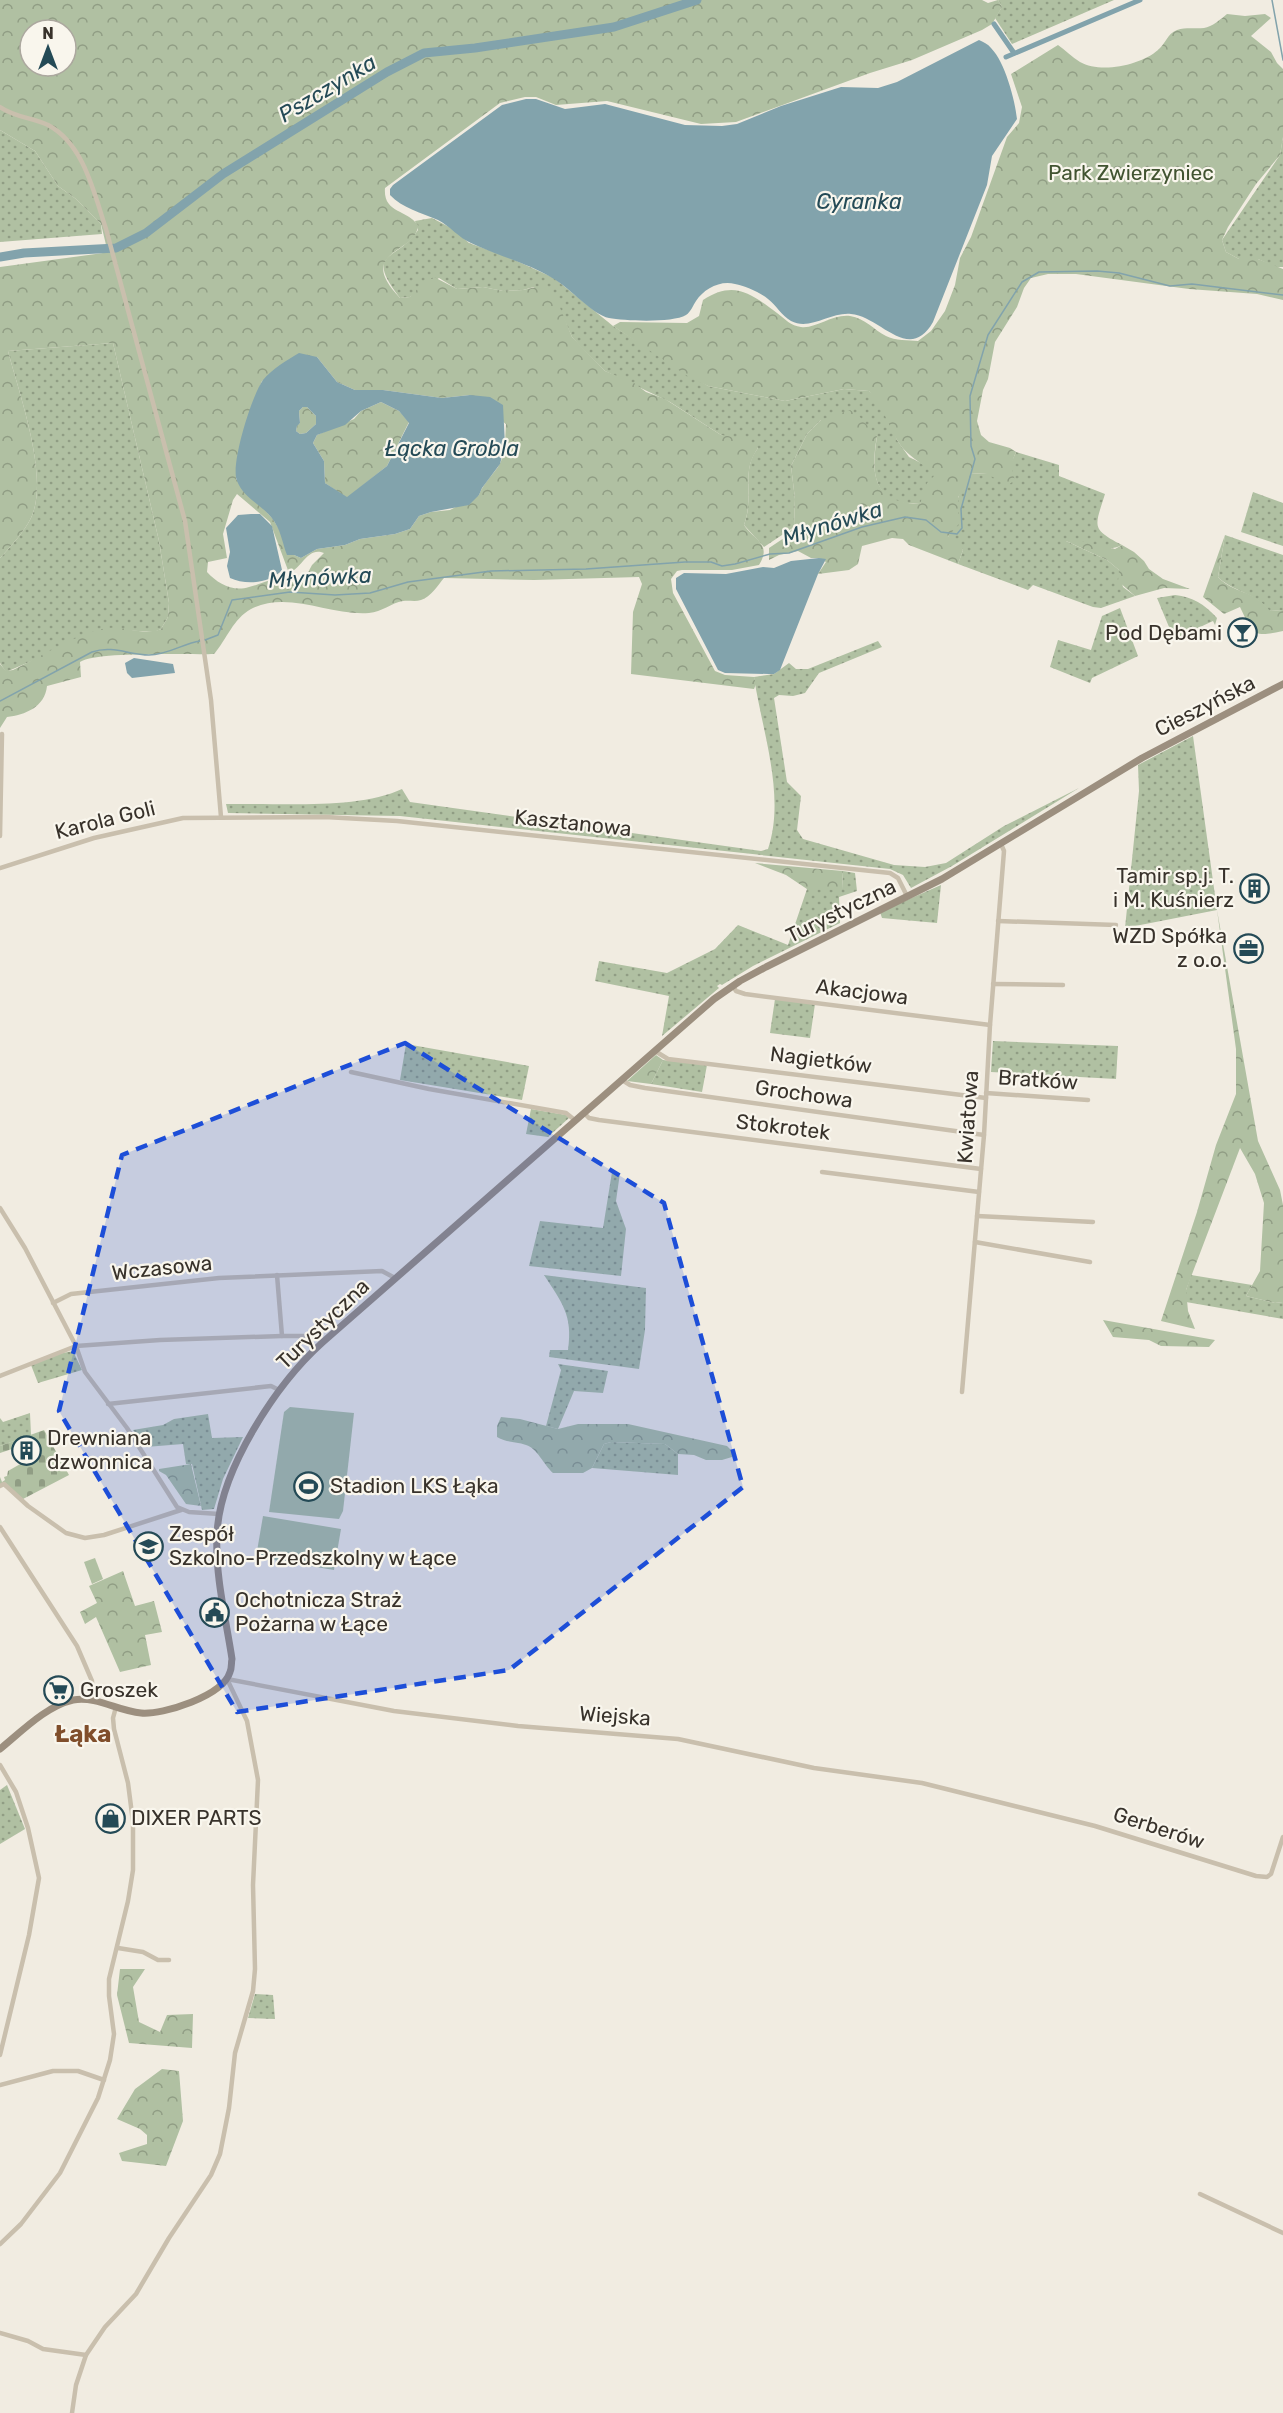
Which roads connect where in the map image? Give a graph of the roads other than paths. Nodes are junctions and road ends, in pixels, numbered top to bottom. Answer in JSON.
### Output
{"nodes":[{"id":1,"x":0,"y":107,"type":"edge"},
{"id":2,"x":1283,"y":684,"type":"edge"},
{"id":3,"x":2,"y":734,"type":"dead end"},
{"id":4,"x":1142,"y":758,"type":"joint"},
{"id":5,"x":221,"y":817,"type":"junction"},
{"id":6,"x":0,"y":836,"type":"edge"},
{"id":7,"x":1001,"y":844,"type":"junction"},
{"id":8,"x":0,"y":868,"type":"edge"},
{"id":9,"x":908,"y":896,"type":"junction"},
{"id":10,"x":998,"y":921,"type":"junction"},
{"id":11,"x":1116,"y":925,"type":"dead end"},
{"id":12,"x":993,"y":984,"type":"junction"},
{"id":13,"x":733,"y":986,"type":"junction"},
{"id":14,"x":1063,"y":986,"type":"dead end"},
{"id":15,"x":990,"y":1025,"type":"junction"},
{"id":16,"x":655,"y":1051,"type":"junction"},
{"id":17,"x":351,"y":1072,"type":"dead end"},
{"id":18,"x":622,"y":1080,"type":"junction"},
{"id":19,"x":986,"y":1096,"type":"junction"},
{"id":20,"x":1088,"y":1100,"type":"dead end"},
{"id":21,"x":584,"y":1113,"type":"junction"},
{"id":22,"x":576,"y":1121,"type":"junction"},
{"id":23,"x":984,"y":1135,"type":"junction"},
{"id":24,"x":981,"y":1169,"type":"junction"},
{"id":25,"x":822,"y":1172,"type":"dead end"},
{"id":26,"x":979,"y":1192,"type":"junction"},
{"id":27,"x":0,"y":1208,"type":"edge"},
{"id":28,"x":977,"y":1216,"type":"junction"},
{"id":29,"x":1093,"y":1222,"type":"dead end"},
{"id":30,"x":975,"y":1242,"type":"junction"},
{"id":31,"x":1090,"y":1262,"type":"dead end"},
{"id":32,"x":277,"y":1275,"type":"junction"},
{"id":33,"x":395,"y":1278,"type":"junction"},
{"id":34,"x":53,"y":1303,"type":"junction"},
{"id":35,"x":282,"y":1336,"type":"junction"},
{"id":36,"x":323,"y":1342,"type":"junction"},
{"id":37,"x":76,"y":1346,"type":"junction"},
{"id":38,"x":0,"y":1376,"type":"edge"},
{"id":39,"x":279,"y":1390,"type":"junction"},
{"id":40,"x":962,"y":1392,"type":"dead end"},
{"id":41,"x":108,"y":1404,"type":"junction"},
{"id":42,"x":0,"y":1486,"type":"edge"},
{"id":43,"x":182,"y":1510,"type":"junction"},
{"id":44,"x":219,"y":1514,"type":"junction"},
{"id":45,"x":0,"y":1527,"type":"edge"},
{"id":46,"x":227,"y":1679,"type":"junction"},
{"id":47,"x":92,"y":1700,"type":"junction"},
{"id":48,"x":116,"y":1706,"type":"junction"},
{"id":49,"x":0,"y":1749,"type":"edge"},
{"id":50,"x":0,"y":1765,"type":"edge"},
{"id":51,"x":998,"y":1801,"type":"joint"},
{"id":52,"x":1283,"y":1838,"type":"edge"},
{"id":53,"x":118,"y":1948,"type":"junction"},
{"id":54,"x":169,"y":1960,"type":"dead end"},
{"id":55,"x":0,"y":2055,"type":"edge"},
{"id":56,"x":104,"y":2080,"type":"junction"},
{"id":57,"x":0,"y":2085,"type":"edge"},
{"id":58,"x":1200,"y":2194,"type":"dead end"},
{"id":59,"x":1283,"y":2233,"type":"edge"},
{"id":60,"x":0,"y":2244,"type":"edge"},
{"id":61,"x":0,"y":2333,"type":"edge"},
{"id":62,"x":86,"y":2355,"type":"junction"},
{"id":63,"x":72,"y":2413,"type":"edge"}],
"edges":[{"from":1,"to":5,"type":"street"},
{"from":2,"to":4,"type":"main road","name":"Cieszyńska"},
{"from":3,"to":6,"type":"street"},
{"from":4,"to":7,"type":"main road","name":"Turystyczna"},
{"from":5,"to":8,"type":"street","name":"Karola Goli"},
{"from":5,"to":9,"type":"street","name":"Kasztanowa"},
{"from":7,"to":9,"type":"main road","name":"Turystyczna"},
{"from":7,"to":10,"type":"street","name":"Kwiatowa"},
{"from":9,"to":13,"type":"main road","name":"Turystyczna"},
{"from":10,"to":11,"type":"street"},
{"from":10,"to":12,"type":"street","name":"Kwiatowa"},
{"from":12,"to":14,"type":"street"},
{"from":12,"to":15,"type":"street","name":"Kwiatowa"},
{"from":13,"to":15,"type":"street","name":"Akacjowa"},
{"from":13,"to":16,"type":"main road","name":"Turystyczna"},
{"from":15,"to":19,"type":"street","name":"Kwiatowa"},
{"from":16,"to":18,"type":"main road","name":"Turystyczna"},
{"from":16,"to":19,"type":"street","name":"Nagietków"},
{"from":17,"to":22,"type":"street"},
{"from":18,"to":21,"type":"main road","name":"Turystyczna"},
{"from":18,"to":23,"type":"street","name":"Grochowa"},
{"from":19,"to":20,"type":"street","name":"Bratków"},
{"from":19,"to":23,"type":"street","name":"Kwiatowa"},
{"from":21,"to":22,"type":"main road","name":"Turystyczna"},
{"from":21,"to":24,"type":"street","name":"Stokrotek"},
{"from":22,"to":33,"type":"main road","name":"Turystyczna"},
{"from":23,"to":24,"type":"street","name":"Kwiatowa"},
{"from":24,"to":26,"type":"street","name":"Kwiatowa"},
{"from":25,"to":26,"type":"street"},
{"from":26,"to":28,"type":"street","name":"Kwiatowa"},
{"from":27,"to":34,"type":"street"},
{"from":28,"to":29,"type":"street"},
{"from":28,"to":30,"type":"street","name":"Kwiatowa"},
{"from":30,"to":31,"type":"street"},
{"from":30,"to":40,"type":"street","name":"Kwiatowa"},
{"from":32,"to":33,"type":"street","name":"Wczasowa"},
{"from":32,"to":34,"type":"street","name":"Wczasowa"},
{"from":32,"to":35,"type":"street"},
{"from":33,"to":36,"type":"main road","name":"Turystyczna"},
{"from":34,"to":37,"type":"street"},
{"from":35,"to":36,"type":"street"},
{"from":35,"to":37,"type":"street"},
{"from":36,"to":39,"type":"main road","name":"Turystyczna"},
{"from":37,"to":38,"type":"street"},
{"from":37,"to":41,"type":"street"},
{"from":39,"to":41,"type":"street"},
{"from":39,"to":44,"type":"main road","name":"Turystyczna"},
{"from":41,"to":43,"type":"street"},
{"from":42,"to":43,"type":"street"},
{"from":43,"to":44,"type":"street"},
{"from":44,"to":46,"type":"main road","name":"Turystyczna"},
{"from":45,"to":47,"type":"street"},
{"from":46,"to":48,"type":"main road"},
{"from":46,"to":51,"type":"street","name":"Wiejska"},
{"from":46,"to":62,"type":"street"},
{"from":47,"to":48,"type":"main road"},
{"from":47,"to":49,"type":"main road"},
{"from":48,"to":53,"type":"street"},
{"from":50,"to":55,"type":"street"},
{"from":51,"to":52,"type":"street","name":"Gerberów"},
{"from":53,"to":54,"type":"street"},
{"from":53,"to":56,"type":"street"},
{"from":56,"to":57,"type":"street"},
{"from":56,"to":60,"type":"street"},
{"from":58,"to":59,"type":"street"},
{"from":61,"to":62,"type":"street"},
{"from":62,"to":63,"type":"street"}]}
